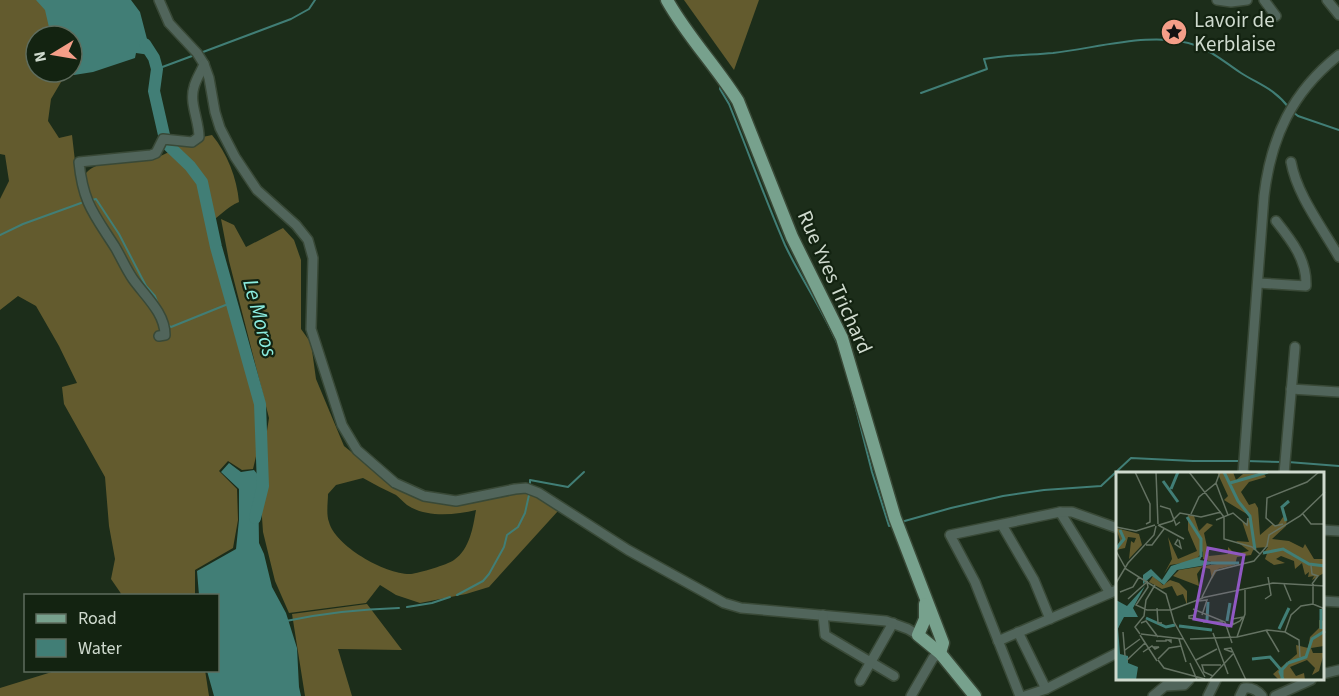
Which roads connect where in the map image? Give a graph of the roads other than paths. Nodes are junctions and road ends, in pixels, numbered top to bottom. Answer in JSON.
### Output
{"nodes":[{"id":1,"x":159,"y":0,"type":"edge"},
{"id":2,"x":667,"y":0,"type":"edge"},
{"id":3,"x":1217,"y":0,"type":"edge"},
{"id":4,"x":1247,"y":0,"type":"edge"},
{"id":5,"x":1264,"y":0,"type":"edge"},
{"id":6,"x":1327,"y":0,"type":"edge"},
{"id":7,"x":1339,"y":15,"type":"edge"},
{"id":8,"x":1276,"y":16,"type":"dead end"},
{"id":9,"x":1339,"y":55,"type":"edge"},
{"id":10,"x":204,"y":64,"type":"junction"},
{"id":11,"x":1291,"y":162,"type":"dead end"},
{"id":12,"x":1276,"y":221,"type":"dead end"},
{"id":13,"x":1339,"y":257,"type":"edge"},
{"id":14,"x":1258,"y":283,"type":"junction"},
{"id":15,"x":159,"y":336,"type":"dead end"},
{"id":16,"x":1295,"y":347,"type":"dead end"},
{"id":17,"x":1291,"y":389,"type":"junction"},
{"id":18,"x":1339,"y":392,"type":"edge"},
{"id":19,"x":1243,"y":472,"type":"edge"},
{"id":20,"x":1284,"y":472,"type":"edge"},
{"id":21,"x":1060,"y":512,"type":"junction"},
{"id":22,"x":1002,"y":525,"type":"junction"},
{"id":23,"x":1116,"y":528,"type":"edge"},
{"id":24,"x":1324,"y":530,"type":"edge"},
{"id":25,"x":1339,"y":531,"type":"edge"},
{"id":26,"x":1114,"y":592,"type":"edge"},
{"id":27,"x":925,"y":601,"type":"junction"},
{"id":28,"x":1324,"y":601,"type":"edge"},
{"id":29,"x":1339,"y":602,"type":"edge"},
{"id":30,"x":823,"y":615,"type":"junction"},
{"id":31,"x":1050,"y":619,"type":"junction"},
{"id":32,"x":935,"y":621,"type":"junction"},
{"id":33,"x":893,"y":623,"type":"junction"},
{"id":34,"x":1018,"y":632,"type":"junction"},
{"id":35,"x":920,"y":636,"type":"junction"},
{"id":36,"x":998,"y":641,"type":"junction"},
{"id":37,"x":940,"y":653,"type":"junction"},
{"id":38,"x":1116,"y":654,"type":"edge"},
{"id":39,"x":871,"y":662,"type":"junction"},
{"id":40,"x":1339,"y":670,"type":"edge"},
{"id":41,"x":1324,"y":674,"type":"edge"},
{"id":42,"x":894,"y":676,"type":"dead end"},
{"id":43,"x":860,"y":681,"type":"dead end"},
{"id":44,"x":1188,"y":681,"type":"edge"},
{"id":45,"x":1216,"y":681,"type":"edge"},
{"id":46,"x":1309,"y":681,"type":"edge"},
{"id":47,"x":1046,"y":689,"type":"junction"},
{"id":48,"x":911,"y":696,"type":"edge"},
{"id":49,"x":975,"y":696,"type":"edge"},
{"id":50,"x":1022,"y":696,"type":"edge"},
{"id":51,"x":1153,"y":696,"type":"edge"},
{"id":52,"x":1208,"y":696,"type":"edge"},
{"id":53,"x":1240,"y":696,"type":"edge"},
{"id":54,"x":1262,"y":696,"type":"edge"},
{"id":55,"x":1275,"y":696,"type":"edge"}],
"edges":[{"from":1,"to":10,"type":"street"},
{"from":2,"to":27,"type":"main road","name":"Rue Yves Trichard"},
{"from":3,"to":4,"type":"street"},
{"from":5,"to":8,"type":"street"},
{"from":6,"to":7,"type":"street"},
{"from":9,"to":14,"type":"street"},
{"from":10,"to":15,"type":"street"},
{"from":10,"to":30,"type":"street"},
{"from":11,"to":13,"type":"street"},
{"from":12,"to":14,"type":"street"},
{"from":14,"to":19,"type":"street"},
{"from":16,"to":17,"type":"street"},
{"from":17,"to":18,"type":"street"},
{"from":17,"to":20,"type":"street"},
{"from":21,"to":22,"type":"street"},
{"from":21,"to":23,"type":"street"},
{"from":21,"to":26,"type":"street"},
{"from":22,"to":31,"type":"street"},
{"from":22,"to":36,"type":"street"},
{"from":24,"to":25,"type":"street"},
{"from":26,"to":31,"type":"street"},
{"from":27,"to":32,"type":"main road","name":"Rue Yves Trichard"},
{"from":27,"to":35,"type":"main road"},
{"from":28,"to":29,"type":"street"},
{"from":30,"to":33,"type":"street"},
{"from":30,"to":39,"type":"street"},
{"from":31,"to":34,"type":"street"},
{"from":32,"to":35,"type":"main road"},
{"from":32,"to":37,"type":"main road"},
{"from":33,"to":35,"type":"street"},
{"from":33,"to":39,"type":"street"},
{"from":34,"to":36,"type":"street"},
{"from":34,"to":47,"type":"street"},
{"from":35,"to":37,"type":"main road"},
{"from":36,"to":50,"type":"street"},
{"from":37,"to":48,"type":"street"},
{"from":37,"to":49,"type":"main road"},
{"from":38,"to":47,"type":"street"},
{"from":39,"to":42,"type":"street"},
{"from":39,"to":43,"type":"street"},
{"from":40,"to":41,"type":"street"},
{"from":44,"to":51,"type":"street"},
{"from":45,"to":52,"type":"street"},
{"from":46,"to":55,"type":"street"},
{"from":47,"to":50,"type":"street"},
{"from":53,"to":54,"type":"street"}]}
